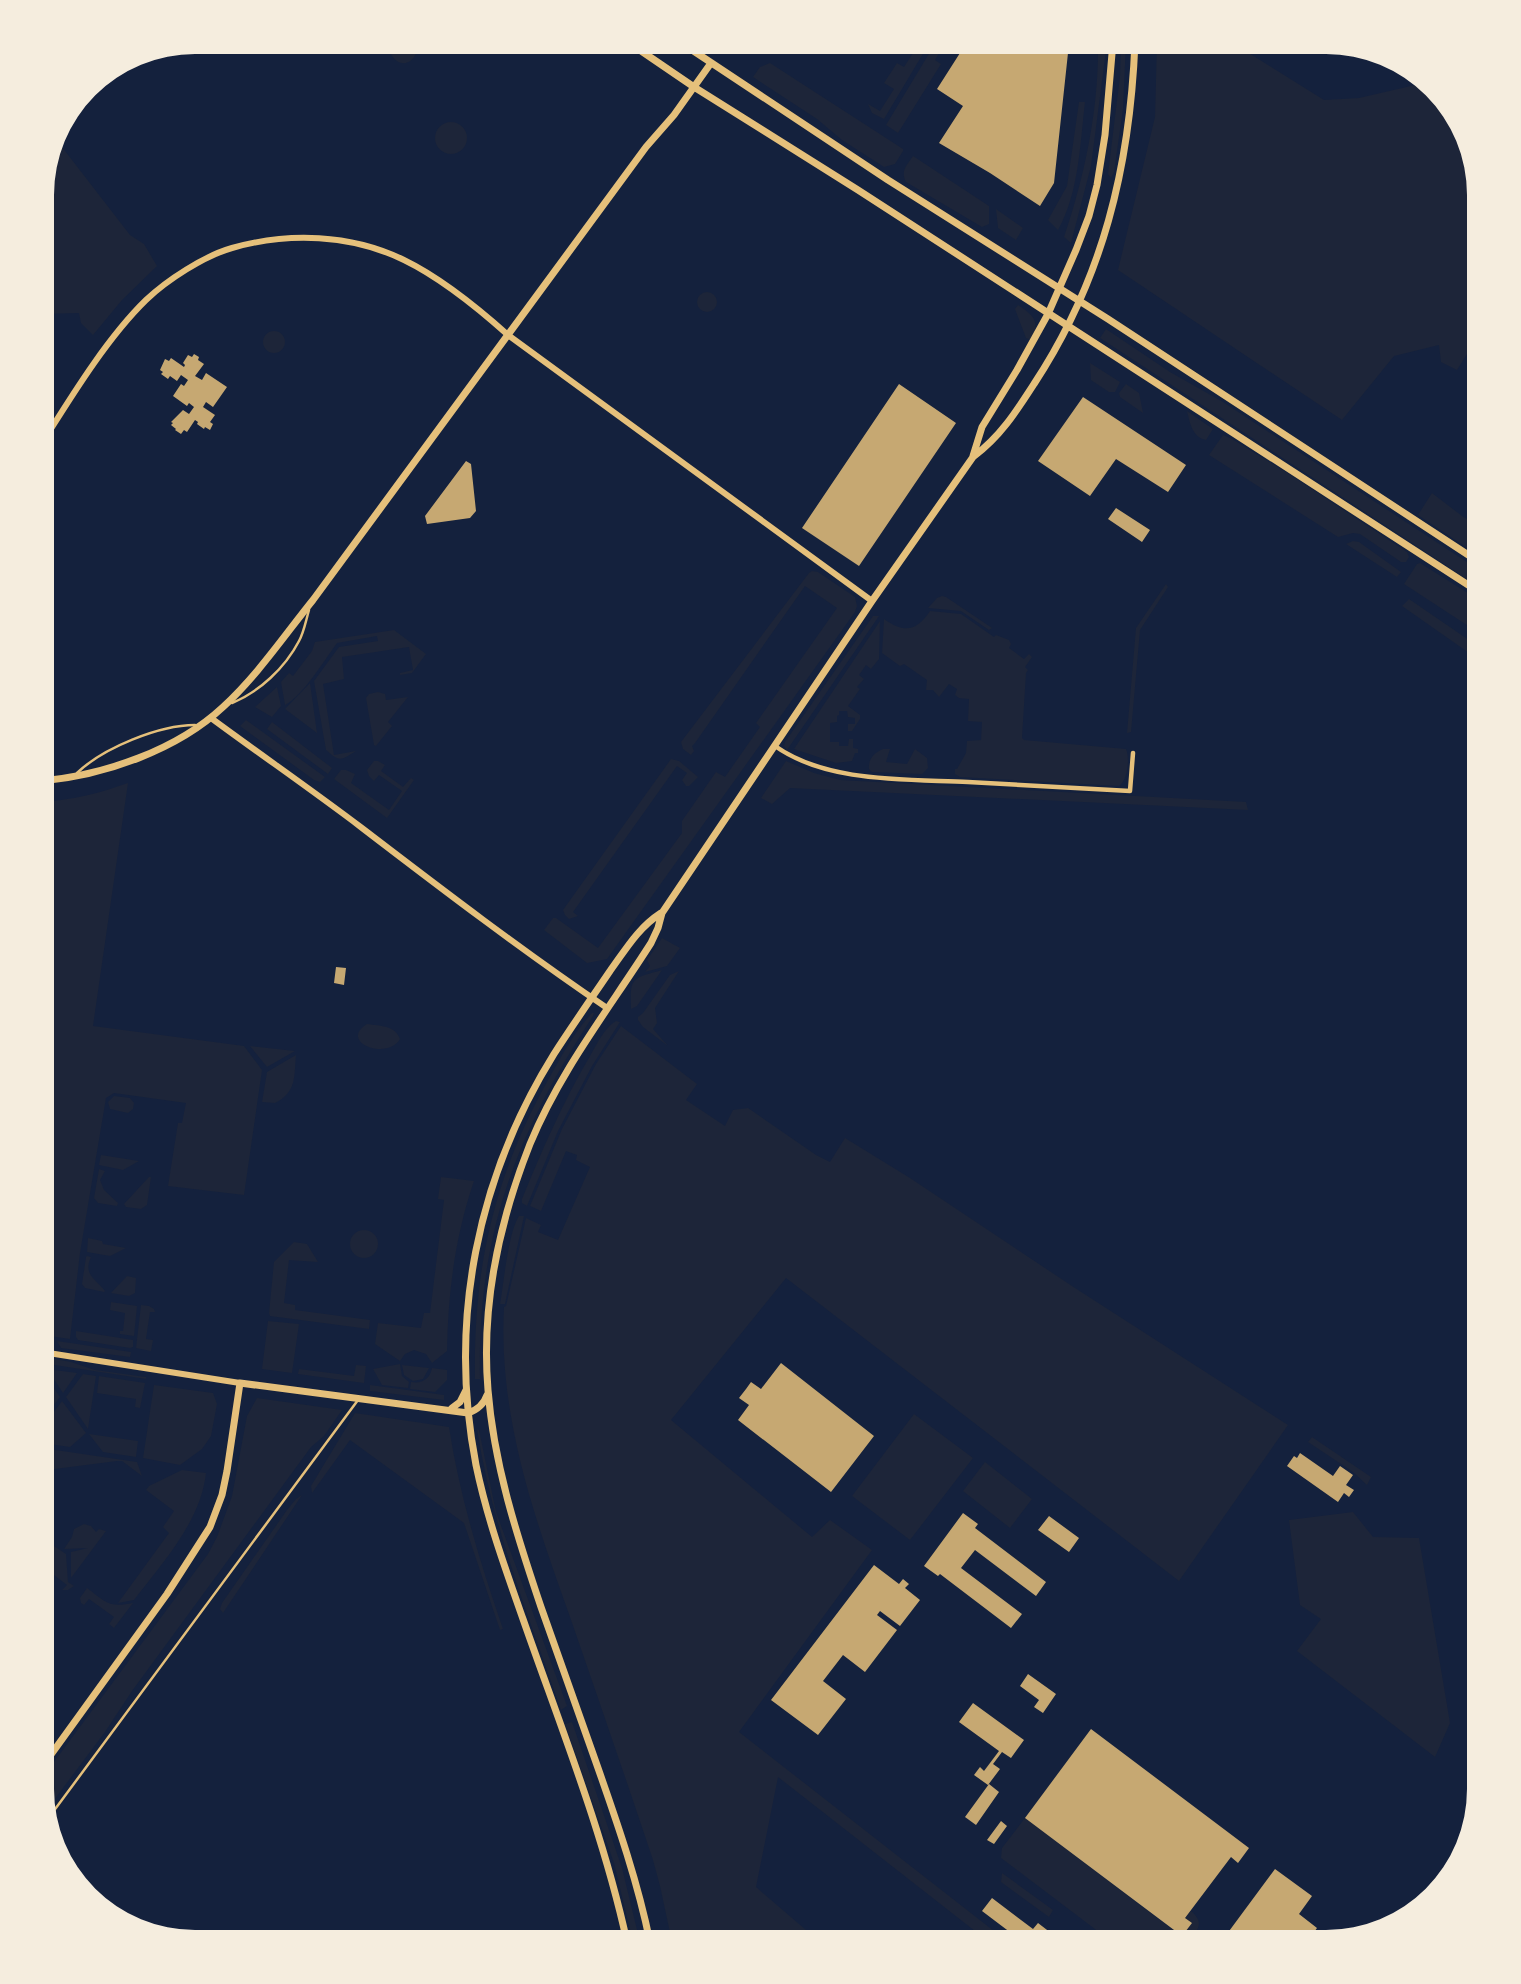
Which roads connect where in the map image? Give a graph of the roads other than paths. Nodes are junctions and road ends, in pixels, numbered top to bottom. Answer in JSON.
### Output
{"nodes":[{"id":1,"x":646,"y":54,"type":"edge"},
{"id":2,"x":698,"y":54,"type":"edge"},
{"id":3,"x":1112,"y":55,"type":"edge"},
{"id":4,"x":1134,"y":55,"type":"edge"},
{"id":5,"x":711,"y":63,"type":"junction"},
{"id":6,"x":694,"y":87,"type":"junction"},
{"id":7,"x":1060,"y":288,"type":"junction"},
{"id":8,"x":1080,"y":302,"type":"junction"},
{"id":9,"x":1048,"y":314,"type":"junction"},
{"id":10,"x":1068,"y":327,"type":"junction"},
{"id":11,"x":508,"y":335,"type":"junction"},
{"id":12,"x":55,"y":423,"type":"edge"},
{"id":13,"x":973,"y":457,"type":"junction"},
{"id":14,"x":1467,"y":554,"type":"edge"},
{"id":15,"x":1467,"y":584,"type":"edge"},
{"id":16,"x":313,"y":600,"type":"junction"},
{"id":17,"x":872,"y":601,"type":"junction"},
{"id":18,"x":225,"y":706,"type":"junction"},
{"id":19,"x":211,"y":718,"type":"junction"},
{"id":20,"x":202,"y":724,"type":"junction"},
{"id":21,"x":774,"y":746,"type":"junction"},
{"id":22,"x":1133,"y":753,"type":"dead end"},
{"id":23,"x":73,"y":777,"type":"junction"},
{"id":24,"x":55,"y":779,"type":"edge"},
{"id":25,"x":662,"y":913,"type":"junction"},
{"id":26,"x":592,"y":998,"type":"junction"},
{"id":27,"x":607,"y":1008,"type":"junction"},
{"id":28,"x":54,"y":1354,"type":"edge"},
{"id":29,"x":240,"y":1383,"type":"junction"},
{"id":30,"x":467,"y":1389,"type":"junction"},
{"id":31,"x":488,"y":1391,"type":"junction"},
{"id":32,"x":359,"y":1400,"type":"junction"},
{"id":33,"x":452,"y":1409,"type":"junction"},
{"id":34,"x":442,"y":1411,"type":"junction"},
{"id":35,"x":471,"y":1411,"type":"junction"},
{"id":36,"x":492,"y":1424,"type":"junction"},
{"id":37,"x":54,"y":1750,"type":"edge"},
{"id":38,"x":56,"y":1808,"type":"edge"},
{"id":39,"x":624,"y":1930,"type":"edge"},
{"id":40,"x":647,"y":1930,"type":"edge"}],
"edges":[{"from":1,"to":6,"type":"main road"},
{"from":2,"to":5,"type":"main road"},
{"from":3,"to":7,"type":"main road"},
{"from":4,"to":8,"type":"main road"},
{"from":5,"to":6,"type":"main road"},
{"from":5,"to":7,"type":"main road"},
{"from":6,"to":9,"type":"main road"},
{"from":6,"to":11,"type":"main road"},
{"from":7,"to":8,"type":"main road"},
{"from":7,"to":9,"type":"main road"},
{"from":8,"to":10,"type":"main road"},
{"from":8,"to":14,"type":"main road"},
{"from":9,"to":10,"type":"main road"},
{"from":9,"to":13,"type":"main road"},
{"from":10,"to":13,"type":"main road"},
{"from":10,"to":15,"type":"main road"},
{"from":11,"to":12,"type":"street"},
{"from":11,"to":16,"type":"main road"},
{"from":11,"to":17,"type":"street"},
{"from":13,"to":17,"type":"main road"},
{"from":16,"to":18,"type":"main road"},
{"from":16,"to":18,"type":"lane"},
{"from":17,"to":21,"type":"main road"},
{"from":18,"to":19,"type":"main road"},
{"from":19,"to":20,"type":"main road"},
{"from":19,"to":26,"type":"street"},
{"from":20,"to":23,"type":"main road"},
{"from":20,"to":23,"type":"lane"},
{"from":21,"to":22,"type":"street"},
{"from":21,"to":25,"type":"main road"},
{"from":23,"to":24,"type":"main road"},
{"from":25,"to":26,"type":"main road"},
{"from":25,"to":27,"type":"main road"},
{"from":26,"to":27,"type":"street"},
{"from":26,"to":30,"type":"main road"},
{"from":27,"to":31,"type":"main road"},
{"from":28,"to":29,"type":"street"},
{"from":29,"to":32,"type":"main road"},
{"from":29,"to":37,"type":"main road"},
{"from":30,"to":33,"type":"main road"},
{"from":30,"to":35,"type":"main road"},
{"from":31,"to":35,"type":"main road"},
{"from":31,"to":36,"type":"main road"},
{"from":32,"to":34,"type":"main road"},
{"from":32,"to":38,"type":"lane"},
{"from":33,"to":34,"type":"main road"},
{"from":33,"to":35,"type":"main road"},
{"from":34,"to":35,"type":"main road"},
{"from":35,"to":36,"type":"main road"},
{"from":35,"to":39,"type":"main road"},
{"from":36,"to":40,"type":"main road"}]}
